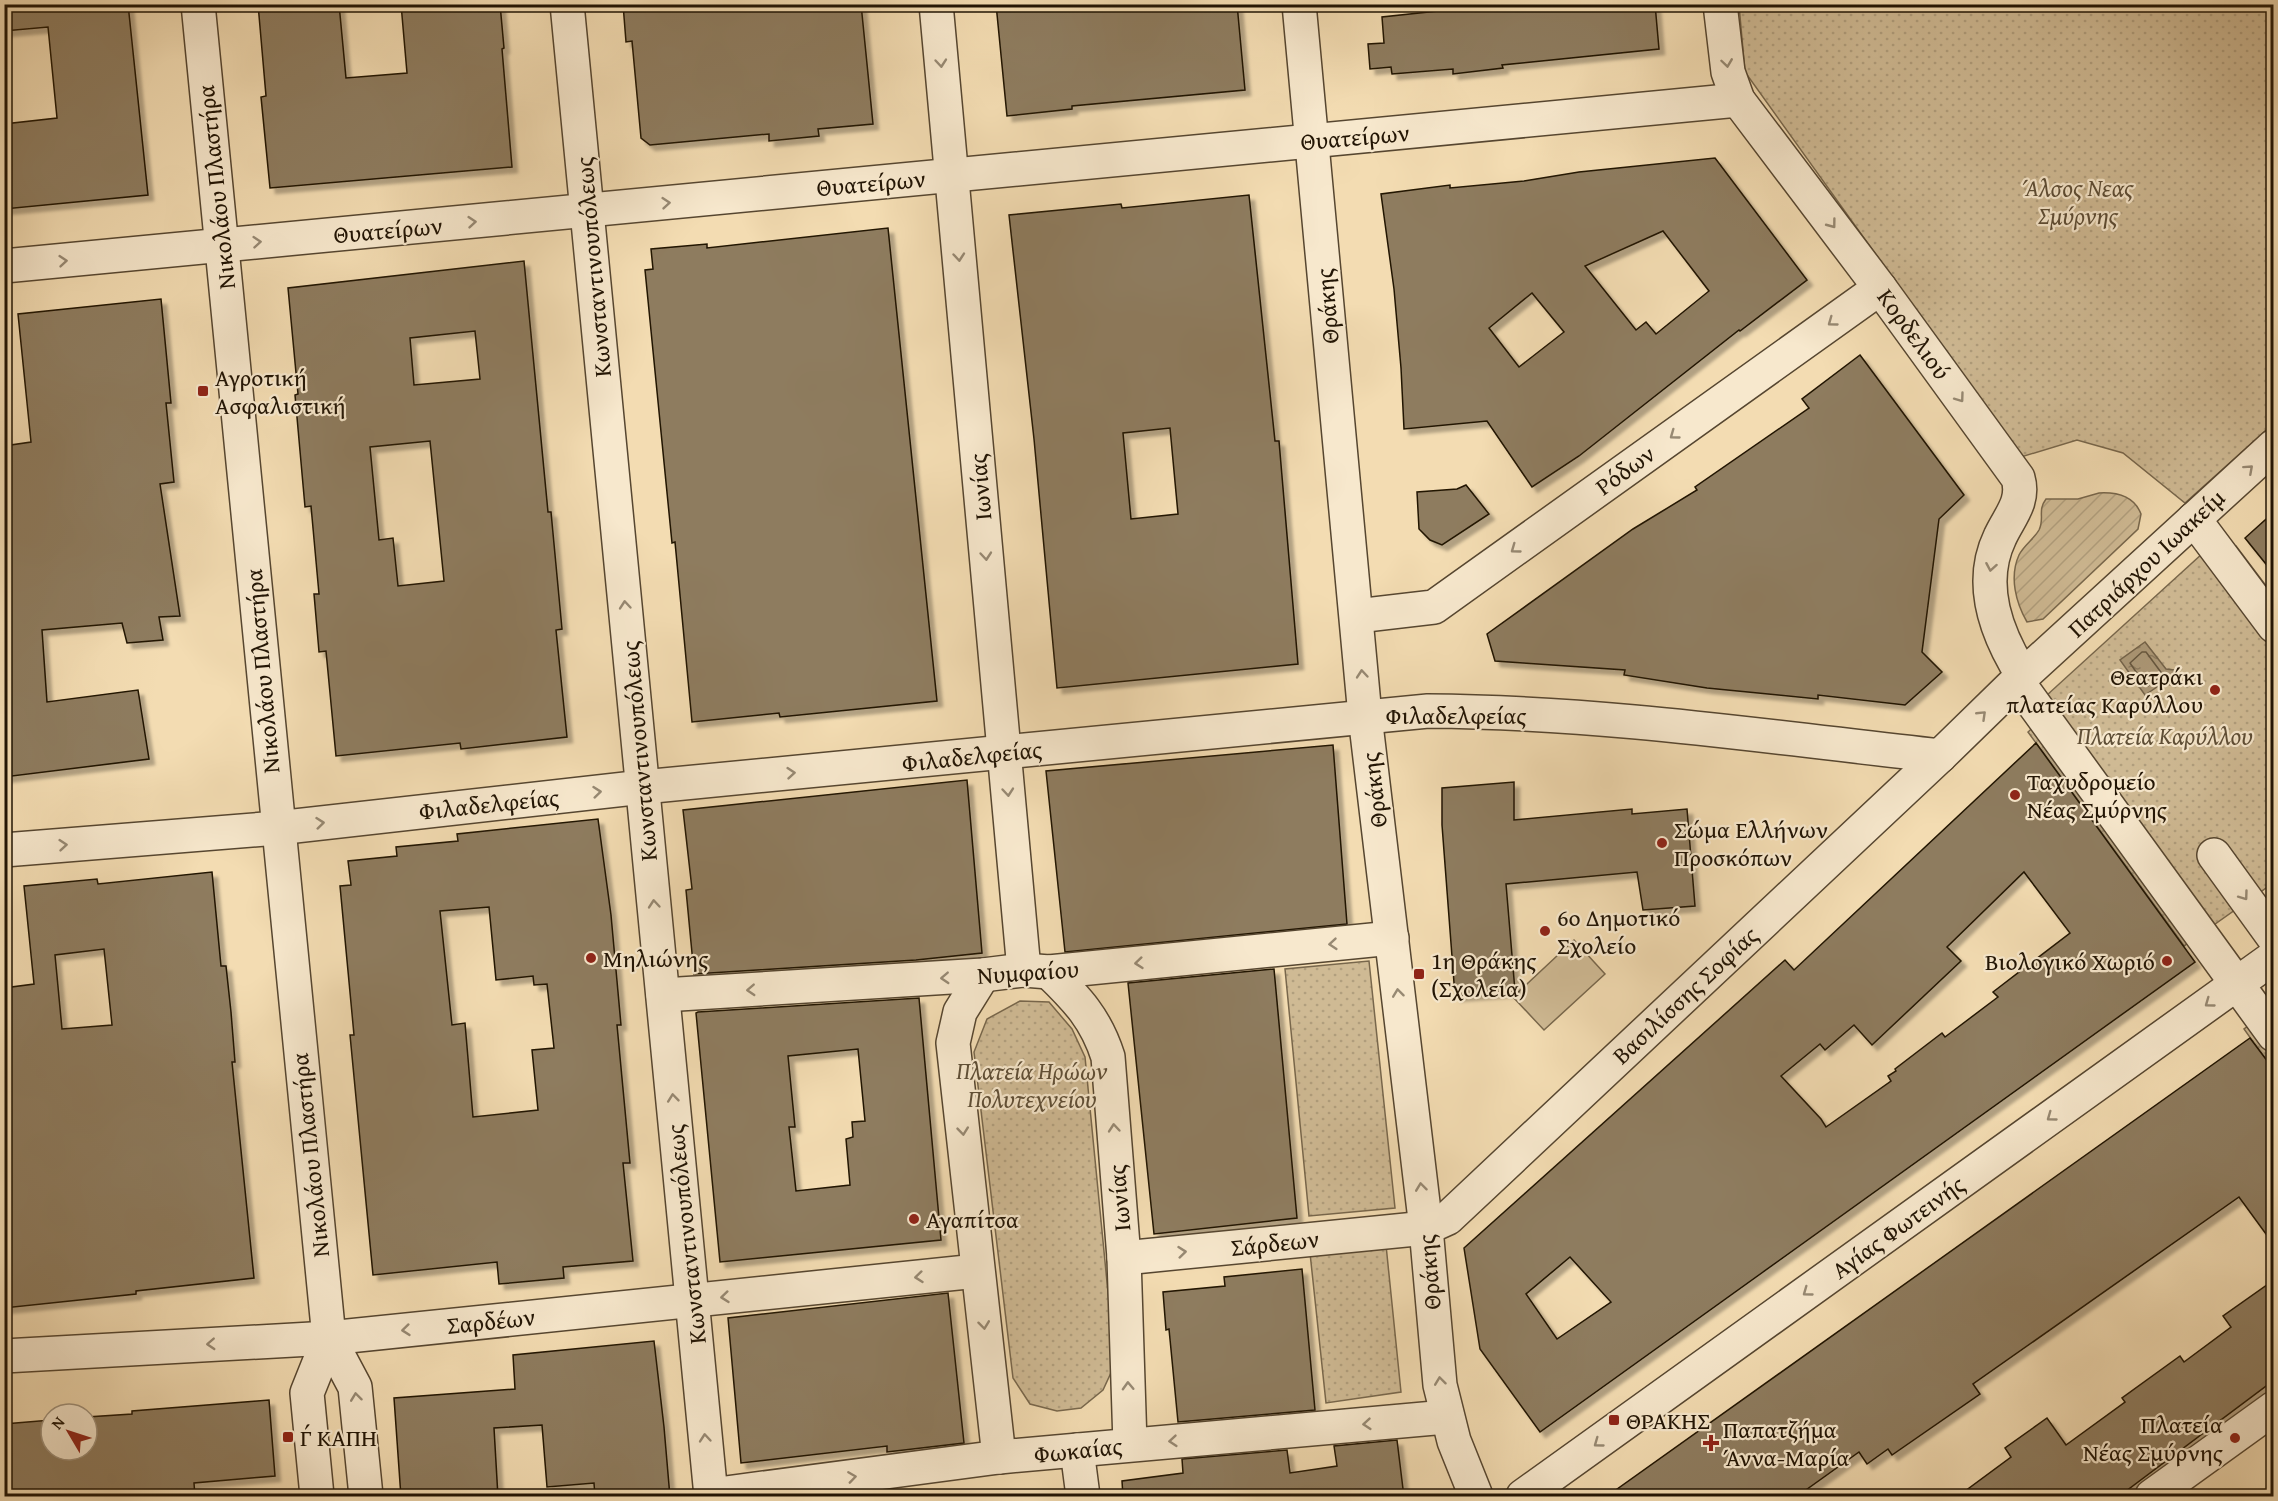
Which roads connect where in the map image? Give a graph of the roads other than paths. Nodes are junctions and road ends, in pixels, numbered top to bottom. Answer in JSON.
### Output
{"nodes":[{"id":1,"x":198,"y":4,"type":"edge"},
{"id":2,"x":567,"y":4,"type":"edge"},
{"id":3,"x":936,"y":4,"type":"edge"},
{"id":4,"x":1299,"y":4,"type":"edge"},
{"id":5,"x":1720,"y":4,"type":"edge"},
{"id":6,"x":1738,"y":100,"type":"junction"},
{"id":7,"x":1312,"y":141,"type":"junction"},
{"id":8,"x":951,"y":176,"type":"junction"},
{"id":9,"x":587,"y":210,"type":"junction"},
{"id":10,"x":222,"y":245,"type":"junction"},
{"id":11,"x":4,"y":266,"type":"edge"},
{"id":12,"x":1880,"y":288,"type":"junction"},
{"id":13,"x":2274,"y":446,"type":"edge"},
{"id":14,"x":2194,"y":519,"type":"junction"},
{"id":15,"x":1357,"y":616,"type":"junction"},
{"id":16,"x":2274,"y":626,"type":"edge"},
{"id":17,"x":2020,"y":679,"type":"junction"},
{"id":18,"x":1365,"y":716,"type":"junction"},
{"id":19,"x":1005,"y":753,"type":"junction"},
{"id":20,"x":1940,"y":756,"type":"junction"},
{"id":21,"x":643,"y":787,"type":"junction"},
{"id":22,"x":278,"y":828,"type":"junction"},
{"id":23,"x":4,"y":850,"type":"edge"},
{"id":24,"x":2214,"y":855,"type":"dead end"},
{"id":25,"x":1392,"y":938,"type":"junction"},
{"id":26,"x":2274,"y":938,"type":"edge"},
{"id":27,"x":2274,"y":957,"type":"edge"},
{"id":28,"x":1037,"y":971,"type":"junction"},
{"id":29,"x":983,"y":975,"type":"junction"},
{"id":30,"x":2237,"y":983,"type":"junction"},
{"id":31,"x":663,"y":995,"type":"junction"},
{"id":32,"x":2274,"y":1035,"type":"edge"},
{"id":33,"x":1425,"y":1228,"type":"junction"},
{"id":34,"x":1124,"y":1258,"type":"junction"},
{"id":35,"x":977,"y":1271,"type":"junction"},
{"id":36,"x":692,"y":1301,"type":"junction"},
{"id":37,"x":329,"y":1338,"type":"junction"},
{"id":38,"x":4,"y":1356,"type":"edge"},
{"id":39,"x":2274,"y":1408,"type":"edge"},
{"id":40,"x":1446,"y":1417,"type":"junction"},
{"id":41,"x":1130,"y":1444,"type":"junction"},
{"id":42,"x":1077,"y":1450,"type":"junction"},
{"id":43,"x":999,"y":1457,"type":"junction"},
{"id":44,"x":711,"y":1496,"type":"edge"},
{"id":45,"x":317,"y":1497,"type":"edge"},
{"id":46,"x":366,"y":1497,"type":"edge"},
{"id":47,"x":1083,"y":1497,"type":"edge"},
{"id":48,"x":1476,"y":1497,"type":"edge"},
{"id":49,"x":1523,"y":1497,"type":"edge"},
{"id":50,"x":2152,"y":1497,"type":"edge"}],
"edges":[{"from":1,"to":10,"type":"street","name":"Νικολάου Πλαστήρα"},
{"from":2,"to":9,"type":"street","name":"Κωνσταντινουπόλεως"},
{"from":3,"to":8,"type":"street","name":"Ιωνίας","one_way":true},
{"from":4,"to":7,"type":"street","name":"Θράκης"},
{"from":5,"to":6,"type":"street","name":"Κορδελιού","one_way":true},
{"from":6,"to":7,"type":"street","name":"Θυατείρων"},
{"from":6,"to":12,"type":"street","name":"Κορδελιού","one_way":true},
{"from":7,"to":8,"type":"street","name":"Θυατείρων"},
{"from":7,"to":15,"type":"street","name":"Θράκης"},
{"from":9,"to":8,"type":"street","name":"Θυατείρων","one_way":true},
{"from":8,"to":19,"type":"street","name":"Ιωνίας","one_way":true},
{"from":10,"to":9,"type":"street","name":"Θυατείρων","one_way":true},
{"from":21,"to":9,"type":"street","name":"Κωνσταντινουπόλεως","one_way":true},
{"from":11,"to":10,"type":"street","name":"Θυατείρων","one_way":true},
{"from":10,"to":22,"type":"street","name":"Νικολάου Πλαστήρα"},
{"from":12,"to":15,"type":"street","name":"Ρόδων","one_way":true},
{"from":12,"to":17,"type":"street","name":"Κορδελιού","one_way":true},
{"from":14,"to":13,"type":"street","name":"Πατριάρχου Ιωακείμ","one_way":true},
{"from":14,"to":16,"type":"street"},
{"from":14,"to":17,"type":"street","name":"Πατριάρχου Ιωακείμ"},
{"from":18,"to":15,"type":"street","name":"Θράκης","one_way":true},
{"from":20,"to":17,"type":"street","name":"Πατριάρχου Ιωακείμ","one_way":true},
{"from":17,"to":30,"type":"street"},
{"from":18,"to":19,"type":"street","name":"Φιλαδελφείας"},
{"from":18,"to":20,"type":"street","name":"Φιλαδελφείας"},
{"from":18,"to":25,"type":"street","name":"Θράκης"},
{"from":21,"to":19,"type":"street","name":"Φιλαδελφείας","one_way":true},
{"from":19,"to":28,"type":"street","name":"Ιωνίας","one_way":true},
{"from":20,"to":33,"type":"street","name":"Βασιλίσσης Σοφίας"},
{"from":22,"to":21,"type":"street","name":"Φιλαδελφείας","one_way":true},
{"from":31,"to":21,"type":"street","name":"Κωνσταντινουπόλεως","one_way":true},
{"from":23,"to":22,"type":"street","name":"Φιλαδελφείας","one_way":true},
{"from":22,"to":37,"type":"street","name":"Νικολάου Πλαστήρα"},
{"from":24,"to":26,"type":"street","one_way":true},
{"from":25,"to":28,"type":"street","name":"Νυμφαίου","one_way":true},
{"from":33,"to":25,"type":"street","name":"Θράκης","one_way":true},
{"from":27,"to":30,"type":"street","name":"Αγίας Φωτεινής"},
{"from":28,"to":29,"type":"street","name":"Νυμφαίου"},
{"from":34,"to":28,"type":"street","name":"Ιωνίας","one_way":true},
{"from":29,"to":31,"type":"street","name":"Νυμφαίου","one_way":true},
{"from":29,"to":35,"type":"street","one_way":true},
{"from":30,"to":32,"type":"street"},
{"from":30,"to":49,"type":"street","name":"Αγίας Φωτεινής","one_way":true},
{"from":36,"to":31,"type":"street","name":"Κωνσταντινουπόλεως","one_way":true},
{"from":34,"to":33,"type":"street","name":"Σάρδεων","one_way":true},
{"from":40,"to":33,"type":"street","name":"Θράκης","one_way":true},
{"from":41,"to":34,"type":"street","name":"Ιωνίας","one_way":true},
{"from":35,"to":36,"type":"street","name":"Σαρδέων","one_way":true},
{"from":35,"to":43,"type":"street","one_way":true},
{"from":36,"to":37,"type":"street","name":"Σαρδέων","one_way":true},
{"from":44,"to":36,"type":"street","name":"Κωνσταντινουπόλεως","one_way":true},
{"from":37,"to":38,"type":"street","name":"Σαρδέων","one_way":true},
{"from":37,"to":45,"type":"street","name":"Νικολάου Πλαστήρα"},
{"from":46,"to":37,"type":"street","name":"Νικολάου Πλαστήρα","one_way":true},
{"from":39,"to":50,"type":"street"},
{"from":40,"to":41,"type":"street","name":"Φωκαίας","one_way":true},
{"from":40,"to":48,"type":"street","name":"Θράκης"},
{"from":41,"to":42,"type":"street","name":"Φωκαίας"},
{"from":42,"to":43,"type":"street","name":"Φωκαίας"},
{"from":42,"to":47,"type":"street"},
{"from":44,"to":43,"type":"street","name":"Φωκαίας","one_way":true}]}
